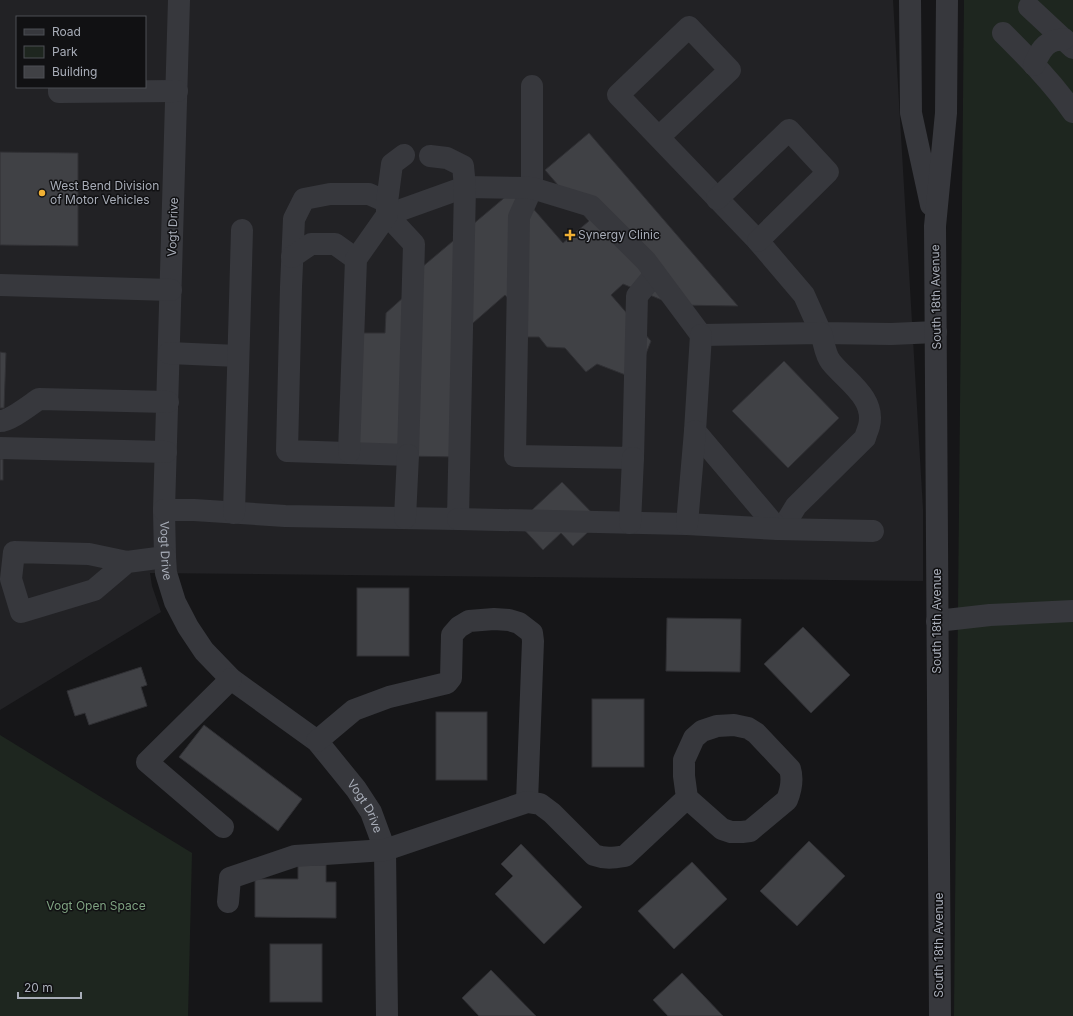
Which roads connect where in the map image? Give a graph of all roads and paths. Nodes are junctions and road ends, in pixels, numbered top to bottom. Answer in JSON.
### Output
{"nodes":[{"id":1,"x":179,"y":0,"type":"edge"},
{"id":2,"x":910,"y":0,"type":"edge"},
{"id":3,"x":947,"y":0,"type":"edge"},
{"id":4,"x":1029,"y":6,"type":"dead end"},
{"id":5,"x":1003,"y":33,"type":"dead end"},
{"id":6,"x":1068,"y":43,"type":"edge"},
{"id":7,"x":1034,"y":65,"type":"junction"},
{"id":8,"x":532,"y":86,"type":"dead end"},
{"id":9,"x":60,"y":88,"type":"edge"},
{"id":10,"x":177,"y":91,"type":"junction"},
{"id":11,"x":1073,"y":112,"type":"edge"},
{"id":12,"x":658,"y":138,"type":"junction"},
{"id":13,"x":404,"y":155,"type":"dead end"},
{"id":14,"x":430,"y":156,"type":"dead end"},
{"id":15,"x":465,"y":187,"type":"junction"},
{"id":16,"x":532,"y":188,"type":"junction"},
{"id":17,"x":717,"y":199,"type":"junction"},
{"id":18,"x":387,"y":208,"type":"junction"},
{"id":19,"x":935,"y":226,"type":"junction"},
{"id":20,"x":242,"y":230,"type":"dead end"},
{"id":21,"x":758,"y":241,"type":"junction"},
{"id":22,"x":292,"y":257,"type":"junction"},
{"id":23,"x":356,"y":259,"type":"junction"},
{"id":24,"x":655,"y":274,"type":"junction"},
{"id":25,"x":0,"y":285,"type":"edge"},
{"id":26,"x":171,"y":290,"type":"junction"},
{"id":27,"x":821,"y":332,"type":"junction"},
{"id":28,"x":936,"y":332,"type":"junction"},
{"id":29,"x":701,"y":335,"type":"junction"},
{"id":30,"x":169,"y":353,"type":"junction"},
{"id":31,"x":238,"y":356,"type":"junction"},
{"id":32,"x":168,"y":402,"type":"junction"},
{"id":33,"x":0,"y":420,"type":"edge"},
{"id":34,"x":695,"y":431,"type":"junction"},
{"id":35,"x":0,"y":448,"type":"edge"},
{"id":36,"x":166,"y":452,"type":"junction"},
{"id":37,"x":349,"y":452,"type":"junction"},
{"id":38,"x":408,"y":455,"type":"junction"},
{"id":39,"x":633,"y":458,"type":"junction"},
{"id":40,"x":164,"y":510,"type":"junction"},
{"id":41,"x":234,"y":513,"type":"junction"},
{"id":42,"x":405,"y":518,"type":"junction"},
{"id":43,"x":458,"y":518,"type":"junction"},
{"id":44,"x":630,"y":523,"type":"junction"},
{"id":45,"x":687,"y":524,"type":"junction"},
{"id":46,"x":780,"y":529,"type":"junction"},
{"id":47,"x":873,"y":531,"type":"dead end"},
{"id":48,"x":165,"y":556,"type":"junction"},
{"id":49,"x":127,"y":562,"type":"junction"},
{"id":50,"x":1073,"y":611,"type":"edge"},
{"id":51,"x":937,"y":621,"type":"junction"},
{"id":52,"x":231,"y":679,"type":"junction"},
{"id":53,"x":317,"y":741,"type":"junction"},
{"id":54,"x":687,"y":798,"type":"junction"},
{"id":55,"x":527,"y":802,"type":"junction"},
{"id":56,"x":224,"y":827,"type":"dead end"},
{"id":57,"x":384,"y":850,"type":"junction"},
{"id":58,"x":228,"y":902,"type":"dead end"},
{"id":59,"x":387,"y":1016,"type":"edge"},
{"id":60,"x":940,"y":1016,"type":"edge"}],
"edges":[{"from":1,"to":10,"type":"street","name":"Vogt Drive"},
{"from":2,"to":19,"type":"street","name":"South 18th Avenue"},
{"from":3,"to":19,"type":"street","name":"South 18th Avenue"},
{"from":4,"to":6,"type":"street"},
{"from":5,"to":7,"type":"street"},
{"from":6,"to":7,"type":"street"},
{"from":7,"to":11,"type":"street"},
{"from":8,"to":16,"type":"street"},
{"from":9,"to":10,"type":"street"},
{"from":10,"to":26,"type":"street","name":"Vogt Drive"},
{"from":12,"to":12,"type":"street"},
{"from":12,"to":17,"type":"street"},
{"from":13,"to":18,"type":"street"},
{"from":14,"to":15,"type":"street"},
{"from":15,"to":16,"type":"street"},
{"from":15,"to":18,"type":"street"},
{"from":15,"to":43,"type":"street"},
{"from":16,"to":24,"type":"street"},
{"from":16,"to":39,"type":"street"},
{"from":17,"to":21,"type":"street"},
{"from":17,"to":21,"type":"street"},
{"from":18,"to":22,"type":"street"},
{"from":18,"to":23,"type":"street"},
{"from":18,"to":38,"type":"street"},
{"from":19,"to":28,"type":"street","name":"South 18th Avenue"},
{"from":20,"to":31,"type":"street"},
{"from":21,"to":27,"type":"street"},
{"from":22,"to":23,"type":"street"},
{"from":22,"to":37,"type":"street"},
{"from":23,"to":37,"type":"street"},
{"from":24,"to":29,"type":"street"},
{"from":24,"to":39,"type":"street"},
{"from":25,"to":26,"type":"street"},
{"from":26,"to":30,"type":"street","name":"Vogt Drive"},
{"from":27,"to":28,"type":"street"},
{"from":27,"to":29,"type":"street"},
{"from":27,"to":46,"type":"street"},
{"from":28,"to":51,"type":"street","name":"South 18th Avenue"},
{"from":29,"to":34,"type":"street"},
{"from":30,"to":31,"type":"street"},
{"from":30,"to":32,"type":"street","name":"Vogt Drive"},
{"from":31,"to":41,"type":"street"},
{"from":32,"to":33,"type":"street"},
{"from":32,"to":36,"type":"street","name":"Vogt Drive"},
{"from":34,"to":45,"type":"street"},
{"from":34,"to":46,"type":"street"},
{"from":35,"to":36,"type":"street"},
{"from":36,"to":40,"type":"street","name":"Vogt Drive"},
{"from":37,"to":38,"type":"street"},
{"from":38,"to":42,"type":"street"},
{"from":39,"to":44,"type":"street"},
{"from":40,"to":41,"type":"street"},
{"from":40,"to":48,"type":"street","name":"Vogt Drive"},
{"from":41,"to":42,"type":"street"},
{"from":42,"to":43,"type":"street"},
{"from":43,"to":44,"type":"street"},
{"from":44,"to":45,"type":"street"},
{"from":45,"to":46,"type":"street"},
{"from":46,"to":47,"type":"street"},
{"from":48,"to":49,"type":"street"},
{"from":48,"to":52,"type":"street","name":"Vogt Drive"},
{"from":49,"to":49,"type":"street"},
{"from":50,"to":51,"type":"street"},
{"from":51,"to":60,"type":"street","name":"South 18th Avenue"},
{"from":52,"to":53,"type":"street","name":"Vogt Drive"},
{"from":52,"to":56,"type":"street"},
{"from":53,"to":55,"type":"street"},
{"from":53,"to":57,"type":"street","name":"Vogt Drive"},
{"from":54,"to":54,"type":"street"},
{"from":54,"to":55,"type":"street"},
{"from":55,"to":57,"type":"street"},
{"from":57,"to":58,"type":"street"},
{"from":57,"to":59,"type":"street","name":"Vogt Drive"}]}
